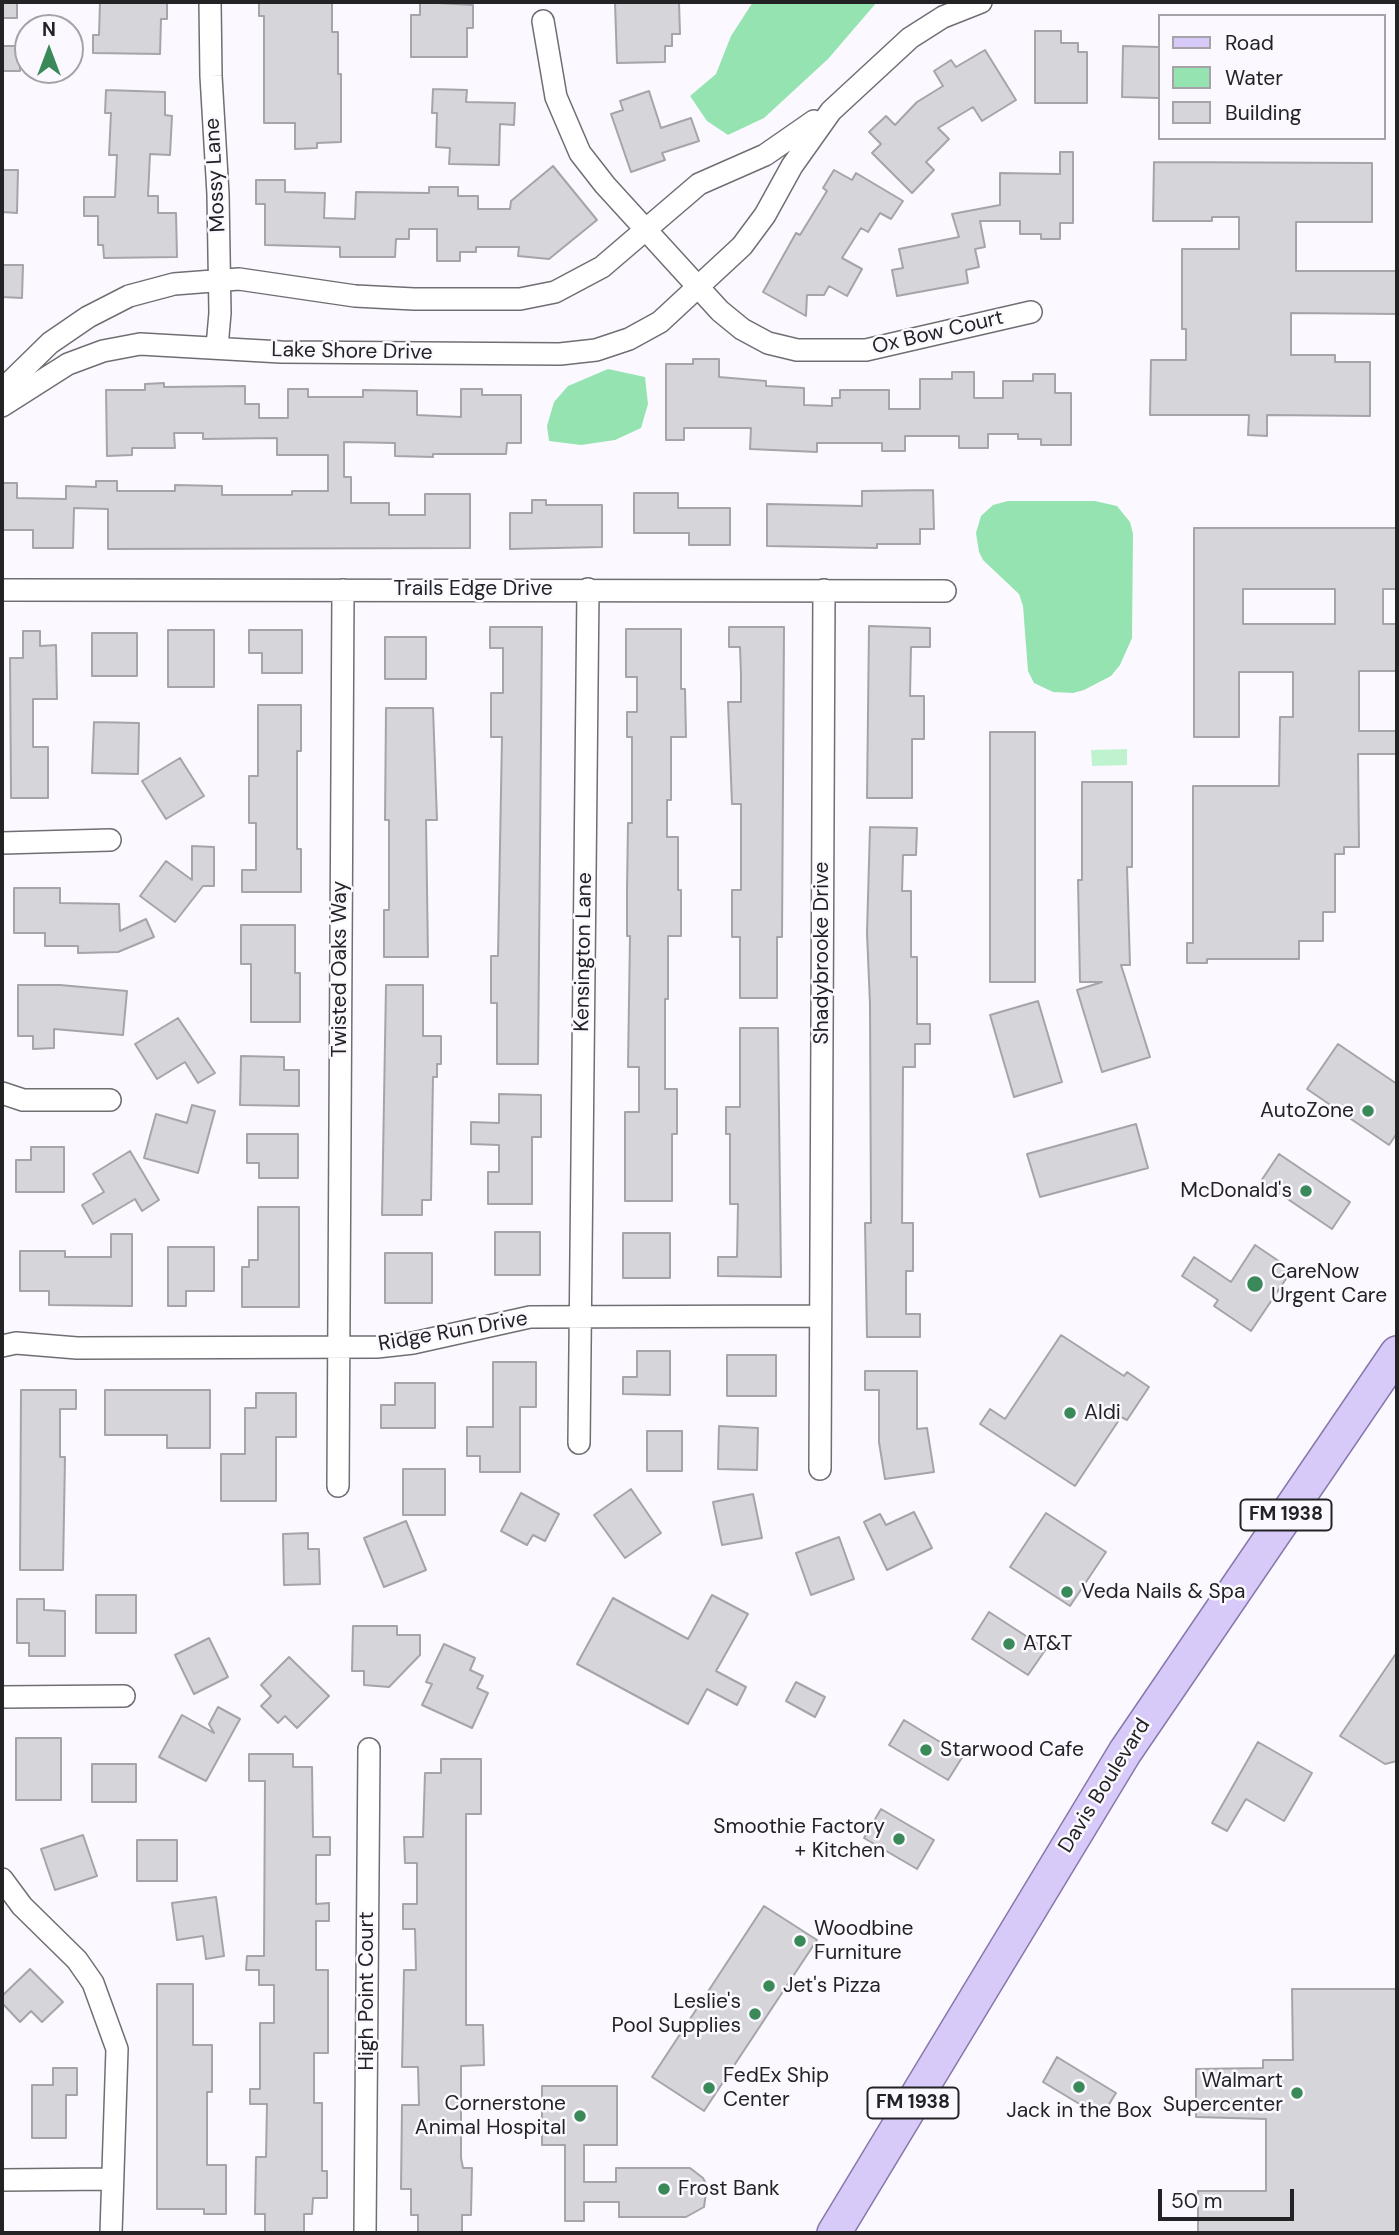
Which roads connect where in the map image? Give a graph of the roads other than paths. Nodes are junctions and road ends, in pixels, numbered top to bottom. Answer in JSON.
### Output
{"nodes":[{"id":1,"x":210,"y":2,"type":"edge"},
{"id":2,"x":981,"y":2,"type":"edge"},
{"id":3,"x":543,"y":21,"type":"dead end"},
{"id":4,"x":831,"y":111,"type":"junction"},
{"id":5,"x":645,"y":229,"type":"junction"},
{"id":6,"x":220,"y":279,"type":"junction"},
{"id":7,"x":699,"y":287,"type":"junction"},
{"id":8,"x":1031,"y":312,"type":"dead end"},
{"id":9,"x":218,"y":347,"type":"junction"},
{"id":10,"x":2,"y":390,"type":"edge"},
{"id":11,"x":2,"y":406,"type":"edge"},
{"id":12,"x":588,"y":589,"type":"junction"},
{"id":13,"x":2,"y":590,"type":"edge"},
{"id":14,"x":343,"y":590,"type":"junction"},
{"id":15,"x":824,"y":590,"type":"junction"},
{"id":16,"x":945,"y":591,"type":"dead end"},
{"id":17,"x":110,"y":840,"type":"dead end"},
{"id":18,"x":2,"y":843,"type":"edge"},
{"id":19,"x":2,"y":1093,"type":"edge"},
{"id":20,"x":110,"y":1100,"type":"dead end"},
{"id":21,"x":581,"y":1315,"type":"junction"},
{"id":22,"x":820,"y":1316,"type":"junction"},
{"id":23,"x":2,"y":1346,"type":"edge"},
{"id":24,"x":338,"y":1348,"type":"junction"},
{"id":25,"x":1397,"y":1353,"type":"edge"},
{"id":26,"x":579,"y":1443,"type":"dead end"},
{"id":27,"x":820,"y":1469,"type":"dead end"},
{"id":28,"x":338,"y":1486,"type":"dead end"},
{"id":29,"x":124,"y":1696,"type":"dead end"},
{"id":30,"x":2,"y":1697,"type":"edge"},
{"id":31,"x":369,"y":1749,"type":"dead end"},
{"id":32,"x":2,"y":1880,"type":"edge"},
{"id":33,"x":111,"y":2179,"type":"junction"},
{"id":34,"x":2,"y":2180,"type":"edge"},
{"id":35,"x":111,"y":2233,"type":"edge"},
{"id":36,"x":365,"y":2233,"type":"edge"},
{"id":37,"x":834,"y":2233,"type":"edge"}],
"edges":[{"from":1,"to":6,"type":"street","name":"Mossy Lane"},
{"from":2,"to":4,"type":"street","name":"Lake Shore Drive"},
{"from":3,"to":5,"type":"street"},
{"from":4,"to":5,"type":"street","name":"Lake Shore Drive"},
{"from":4,"to":7,"type":"street","name":"Lake Shore Drive"},
{"from":5,"to":6,"type":"street","name":"Lake Shore Drive"},
{"from":5,"to":7,"type":"street"},
{"from":6,"to":9,"type":"street","name":"Mossy Lane"},
{"from":6,"to":10,"type":"street","name":"Lake Shore Drive"},
{"from":7,"to":8,"type":"street","name":"Ox Bow Court"},
{"from":7,"to":9,"type":"street","name":"Lake Shore Drive"},
{"from":9,"to":11,"type":"street","name":"Lake Shore Drive"},
{"from":12,"to":14,"type":"street","name":"Trails Edge Drive"},
{"from":12,"to":15,"type":"street","name":"Trails Edge Drive"},
{"from":12,"to":21,"type":"street","name":"Kensington Lane"},
{"from":13,"to":14,"type":"street","name":"Trails Edge Drive"},
{"from":14,"to":24,"type":"street","name":"Twisted Oaks Way"},
{"from":15,"to":16,"type":"street","name":"Trails Edge Drive"},
{"from":15,"to":22,"type":"street","name":"Shadybrooke Drive"},
{"from":17,"to":18,"type":"street"},
{"from":19,"to":20,"type":"street"},
{"from":21,"to":22,"type":"street","name":"Ridge Run Drive"},
{"from":21,"to":24,"type":"street","name":"Ridge Run Drive"},
{"from":21,"to":26,"type":"street","name":"Kensington Lane"},
{"from":22,"to":27,"type":"street","name":"Shadybrooke Drive"},
{"from":23,"to":24,"type":"street","name":"Ridge Run Drive"},
{"from":24,"to":28,"type":"street","name":"Twisted Oaks Way"},
{"from":25,"to":37,"type":"main road","name":"Davis Boulevard","number":"FM 1938"},
{"from":29,"to":30,"type":"street"},
{"from":31,"to":36,"type":"street","name":"High Point Court"},
{"from":32,"to":33,"type":"street"},
{"from":33,"to":34,"type":"street"},
{"from":33,"to":35,"type":"street"}]}
